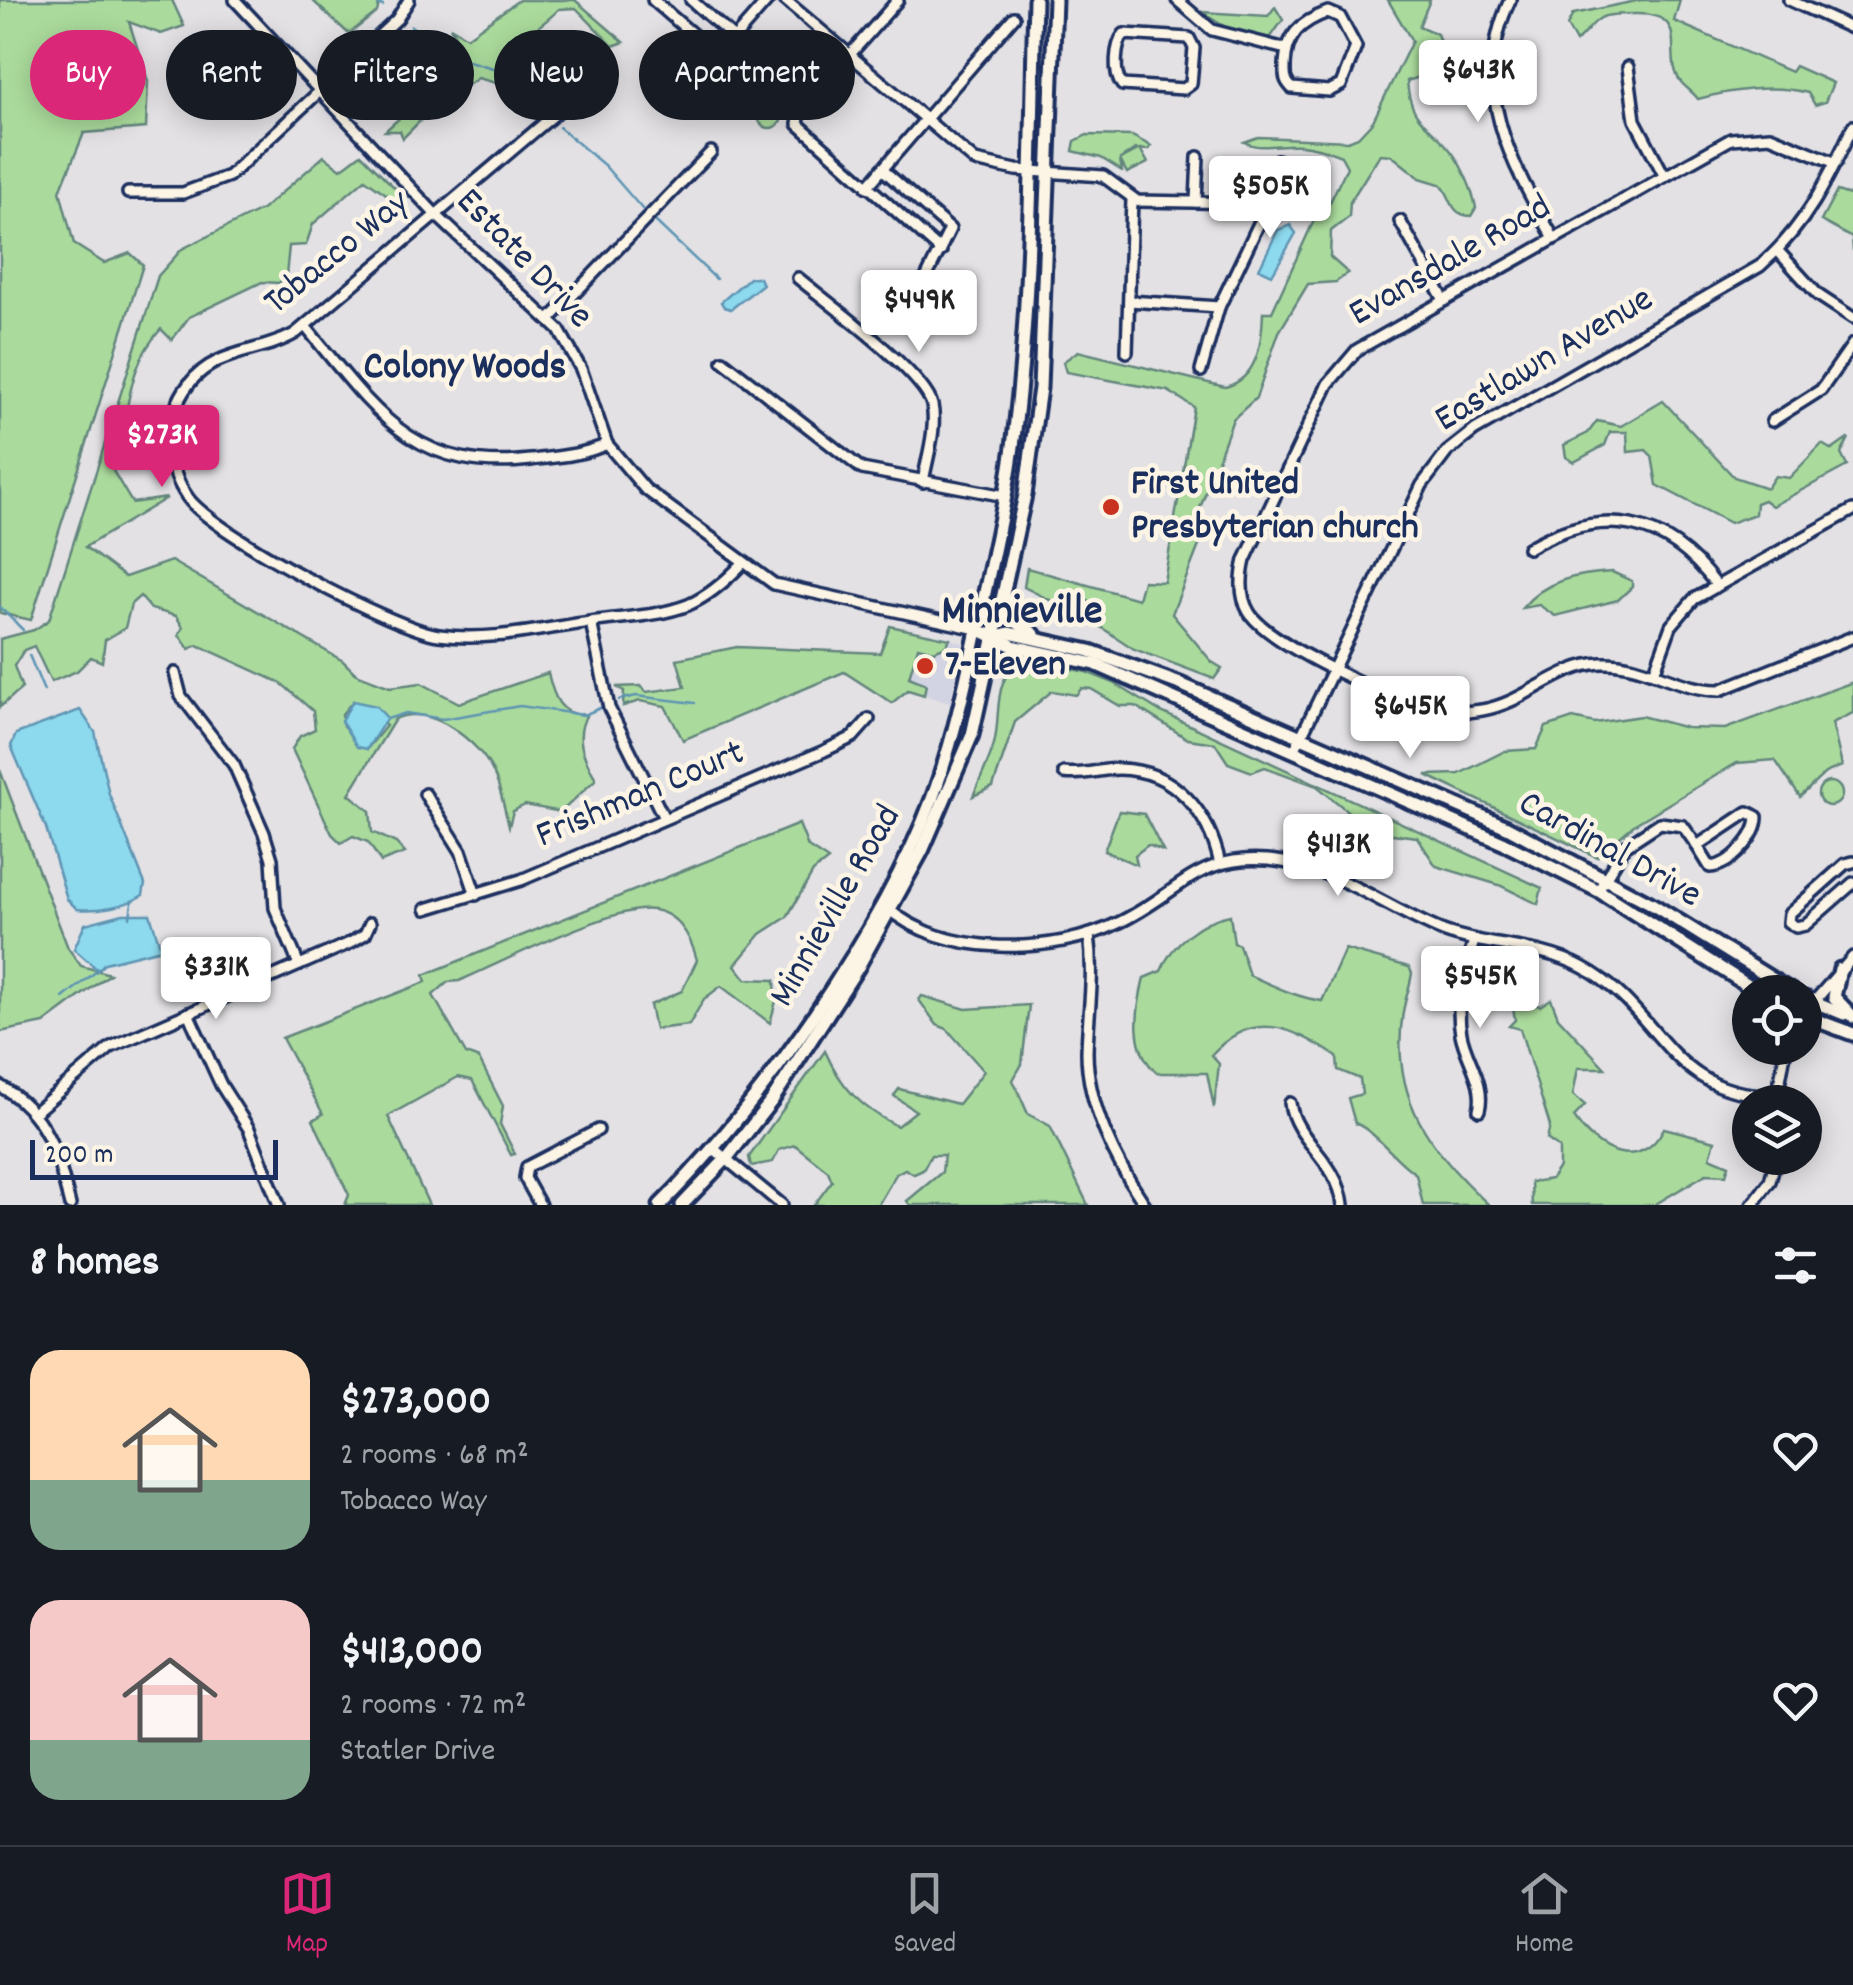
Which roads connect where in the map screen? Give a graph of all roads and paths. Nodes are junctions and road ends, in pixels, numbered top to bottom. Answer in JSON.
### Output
{"nodes":[{"id":1,"x":235,"y":0,"type":"edge"},
{"id":2,"x":408,"y":0,"type":"edge"},
{"id":3,"x":653,"y":0,"type":"edge"},
{"id":4,"x":691,"y":0,"type":"edge"},
{"id":5,"x":768,"y":0,"type":"edge"},
{"id":6,"x":786,"y":0,"type":"edge"},
{"id":7,"x":898,"y":0,"type":"edge"},
{"id":8,"x":1035,"y":0,"type":"edge"},
{"id":9,"x":1055,"y":0,"type":"edge"},
{"id":10,"x":1177,"y":0,"type":"edge"},
{"id":11,"x":1510,"y":0,"type":"edge"},
{"id":12,"x":1789,"y":0,"type":"edge"},
{"id":13,"x":1014,"y":17,"type":"dead end"},
{"id":14,"x":1200,"y":23,"type":"junction"},
{"id":15,"x":1853,"y":29,"type":"edge"},
{"id":16,"x":386,"y":30,"type":"edge"},
{"id":17,"x":688,"y":30,"type":"edge"},
{"id":18,"x":725,"y":30,"type":"edge"},
{"id":19,"x":741,"y":30,"type":"edge"},
{"id":20,"x":820,"y":30,"type":"edge"},
{"id":21,"x":1189,"y":38,"type":"junction"},
{"id":22,"x":1286,"y":49,"type":"junction"},
{"id":23,"x":855,"y":50,"type":"edge"},
{"id":24,"x":855,"y":60,"type":"edge"},
{"id":25,"x":1628,"y":68,"type":"dead end"},
{"id":26,"x":317,"y":86,"type":"edge"},
{"id":27,"x":317,"y":96,"type":"edge"},
{"id":28,"x":349,"y":120,"type":"edge"},
{"id":29,"x":548,"y":120,"type":"edge"},
{"id":30,"x":799,"y":120,"type":"edge"},
{"id":31,"x":923,"y":121,"type":"junction"},
{"id":32,"x":1853,"y":126,"type":"edge"},
{"id":33,"x":711,"y":152,"type":"dead end"},
{"id":34,"x":1198,"y":157,"type":"dead end"},
{"id":35,"x":1277,"y":160,"type":"dead end"},
{"id":36,"x":1836,"y":163,"type":"junction"},
{"id":37,"x":882,"y":168,"type":"junction"},
{"id":38,"x":1030,"y":171,"type":"junction"},
{"id":39,"x":1050,"y":172,"type":"junction"},
{"id":40,"x":1664,"y":175,"type":"junction"},
{"id":41,"x":867,"y":186,"type":"junction"},
{"id":42,"x":128,"y":193,"type":"dead end"},
{"id":43,"x":1132,"y":199,"type":"junction"},
{"id":44,"x":1196,"y":202,"type":"junction"},
{"id":45,"x":1265,"y":211,"type":"junction"},
{"id":46,"x":436,"y":215,"type":"junction"},
{"id":47,"x":1400,"y":221,"type":"dead end"},
{"id":48,"x":1554,"y":238,"type":"junction"},
{"id":49,"x":941,"y":251,"type":"junction"},
{"id":50,"x":1778,"y":251,"type":"junction"},
{"id":51,"x":798,"y":278,"type":"dead end"},
{"id":52,"x":926,"y":278,"type":"dead end"},
{"id":53,"x":1444,"y":300,"type":"junction"},
{"id":54,"x":1129,"y":301,"type":"junction"},
{"id":55,"x":1219,"y":306,"type":"junction"},
{"id":56,"x":1853,"y":318,"type":"edge"},
{"id":57,"x":549,"y":320,"type":"junction"},
{"id":58,"x":305,"y":326,"type":"junction"},
{"id":59,"x":1853,"y":344,"type":"edge"},
{"id":60,"x":1127,"y":352,"type":"dead end"},
{"id":61,"x":723,"y":361,"type":"dead end"},
{"id":62,"x":1201,"y":371,"type":"dead end"},
{"id":63,"x":1772,"y":421,"type":"dead end"},
{"id":64,"x":607,"y":444,"type":"junction"},
{"id":65,"x":923,"y":482,"type":"junction"},
{"id":66,"x":1006,"y":496,"type":"junction"},
{"id":67,"x":1853,"y":510,"type":"edge"},
{"id":68,"x":1528,"y":548,"type":"dead end"},
{"id":69,"x":742,"y":564,"type":"junction"},
{"id":70,"x":1009,"y":576,"type":"junction"},
{"id":71,"x":1717,"y":586,"type":"junction"},
{"id":72,"x":591,"y":622,"type":"junction"},
{"id":73,"x":977,"y":629,"type":"junction"},
{"id":74,"x":996,"y":636,"type":"junction"},
{"id":75,"x":1853,"y":638,"type":"edge"},
{"id":76,"x":1065,"y":644,"type":"junction"},
{"id":77,"x":1335,"y":668,"type":"junction"},
{"id":78,"x":176,"y":673,"type":"dead end"},
{"id":79,"x":1654,"y":673,"type":"junction"},
{"id":80,"x":869,"y":719,"type":"dead end"},
{"id":81,"x":1302,"y":735,"type":"junction"},
{"id":82,"x":1296,"y":749,"type":"junction"},
{"id":83,"x":1064,"y":773,"type":"dead end"},
{"id":84,"x":425,"y":794,"type":"dead end"},
{"id":85,"x":664,"y":818,"type":"junction"},
{"id":86,"x":1696,"y":846,"type":"junction"},
{"id":87,"x":1853,"y":862,"type":"edge"},
{"id":88,"x":1220,"y":864,"type":"junction"},
{"id":89,"x":1605,"y":877,"type":"junction"},
{"id":90,"x":1853,"y":883,"type":"edge"},
{"id":91,"x":1598,"y":890,"type":"junction"},
{"id":92,"x":476,"y":895,"type":"junction"},
{"id":93,"x":886,"y":907,"type":"junction"},
{"id":94,"x":426,"y":910,"type":"dead end"},
{"id":95,"x":370,"y":922,"type":"dead end"},
{"id":96,"x":1088,"y":935,"type":"junction"},
{"id":97,"x":1474,"y":940,"type":"junction"},
{"id":98,"x":1853,"y":957,"type":"edge"},
{"id":99,"x":299,"y":965,"type":"junction"},
{"id":100,"x":1840,"y":969,"type":"junction"},
{"id":101,"x":1732,"y":975,"type":"edge"},
{"id":102,"x":1765,"y":975,"type":"edge"},
{"id":103,"x":1822,"y":990,"type":"edge"},
{"id":104,"x":1822,"y":1010,"type":"edge"},
{"id":105,"x":188,"y":1013,"type":"junction"},
{"id":106,"x":1822,"y":1016,"type":"edge"},
{"id":107,"x":1853,"y":1017,"type":"edge"},
{"id":108,"x":1853,"y":1034,"type":"edge"},
{"id":109,"x":0,"y":1086,"type":"edge"},
{"id":110,"x":1732,"y":1091,"type":"edge"},
{"id":111,"x":1290,"y":1103,"type":"dead end"},
{"id":112,"x":1479,"y":1110,"type":"dead end"},
{"id":113,"x":35,"y":1112,"type":"junction"},
{"id":114,"x":598,"y":1130,"type":"dead end"},
{"id":115,"x":714,"y":1149,"type":"junction"},
{"id":116,"x":726,"y":1159,"type":"junction"},
{"id":117,"x":1772,"y":1175,"type":"edge"},
{"id":118,"x":70,"y":1205,"type":"edge"},
{"id":119,"x":279,"y":1205,"type":"edge"},
{"id":120,"x":540,"y":1205,"type":"edge"},
{"id":121,"x":660,"y":1205,"type":"edge"},
{"id":122,"x":682,"y":1205,"type":"edge"},
{"id":123,"x":782,"y":1205,"type":"edge"},
{"id":124,"x":1145,"y":1205,"type":"edge"},
{"id":125,"x":1343,"y":1205,"type":"edge"},
{"id":126,"x":1752,"y":1205,"type":"edge"}],
"edges":[{"from":1,"to":26,"type":"street","name":"Estate Drive"},
{"from":2,"to":16,"type":"street"},
{"from":3,"to":17,"type":"street"},
{"from":4,"to":18,"type":"street"},
{"from":5,"to":19,"type":"street"},
{"from":6,"to":20,"type":"street"},
{"from":7,"to":23,"type":"street"},
{"from":8,"to":38,"type":"main road","name":"Minnieville Road"},
{"from":9,"to":39,"type":"main road","name":"Minnieville Road"},
{"from":10,"to":14,"type":"street"},
{"from":11,"to":48,"type":"street"},
{"from":12,"to":15,"type":"street"},
{"from":13,"to":31,"type":"street"},
{"from":14,"to":21,"type":"street"},
{"from":14,"to":22,"type":"street"},
{"from":21,"to":21,"type":"street"},
{"from":22,"to":22,"type":"street"},
{"from":24,"to":31,"type":"street"},
{"from":25,"to":40,"type":"street"},
{"from":27,"to":42,"type":"street"},
{"from":28,"to":46,"type":"street","name":"Estate Drive"},
{"from":29,"to":46,"type":"street","name":"Tobacco Way"},
{"from":30,"to":41,"type":"street"},
{"from":31,"to":37,"type":"street"},
{"from":31,"to":38,"type":"street"},
{"from":32,"to":36,"type":"street","name":"Eastlawn Avenue"},
{"from":33,"to":57,"type":"street"},
{"from":34,"to":44,"type":"street"},
{"from":35,"to":45,"type":"street"},
{"from":36,"to":40,"type":"street","name":"Evansdale Road"},
{"from":36,"to":50,"type":"street","name":"Eastlawn Avenue"},
{"from":37,"to":41,"type":"street"},
{"from":37,"to":49,"type":"street"},
{"from":38,"to":39,"type":"street"},
{"from":38,"to":66,"type":"main road","name":"Minnieville Road"},
{"from":39,"to":43,"type":"street"},
{"from":39,"to":70,"type":"main road","name":"Minnieville Road"},
{"from":40,"to":48,"type":"street","name":"Evansdale Road"},
{"from":41,"to":49,"type":"street"},
{"from":43,"to":44,"type":"street"},
{"from":43,"to":54,"type":"street"},
{"from":44,"to":45,"type":"street"},
{"from":45,"to":55,"type":"street"},
{"from":46,"to":57,"type":"street","name":"Estate Drive"},
{"from":46,"to":58,"type":"street","name":"Tobacco Way"},
{"from":47,"to":53,"type":"street"},
{"from":48,"to":53,"type":"street","name":"Evansdale Road"},
{"from":49,"to":52,"type":"street"},
{"from":50,"to":56,"type":"street"},
{"from":50,"to":77,"type":"street","name":"Eastlawn Avenue"},
{"from":51,"to":65,"type":"street"},
{"from":53,"to":77,"type":"street","name":"Evansdale Road"},
{"from":54,"to":55,"type":"street"},
{"from":54,"to":60,"type":"street"},
{"from":55,"to":62,"type":"street"},
{"from":57,"to":64,"type":"street","name":"Estate Drive"},
{"from":58,"to":64,"type":"street"},
{"from":58,"to":72,"type":"street","name":"Tobacco Way"},
{"from":59,"to":63,"type":"street"},
{"from":61,"to":65,"type":"street"},
{"from":64,"to":69,"type":"street","name":"Estate Drive"},
{"from":65,"to":66,"type":"street"},
{"from":66,"to":73,"type":"main road","name":"Minnieville Road"},
{"from":67,"to":71,"type":"street"},
{"from":68,"to":71,"type":"street"},
{"from":69,"to":72,"type":"street","name":"Tobacco Way"},
{"from":69,"to":73,"type":"street","name":"Estate Drive"},
{"from":70,"to":74,"type":"main road","name":"Minnieville Road"},
{"from":70,"to":76,"type":"main road"},
{"from":71,"to":79,"type":"street"},
{"from":72,"to":85,"type":"street"},
{"from":73,"to":74,"type":"main road","name":"Cardinal Drive"},
{"from":73,"to":93,"type":"main road","name":"Minnieville Road"},
{"from":74,"to":76,"type":"main road","name":"Cardinal Drive"},
{"from":74,"to":82,"type":"main road","name":"Cardinal Drive"},
{"from":74,"to":93,"type":"main road","name":"Minnieville Road"},
{"from":75,"to":79,"type":"street","name":"Evansdale Road"},
{"from":76,"to":81,"type":"main road","name":"Cardinal Drive"},
{"from":77,"to":79,"type":"street","name":"Evansdale Road"},
{"from":77,"to":81,"type":"street","name":"Eastlawn Avenue"},
{"from":78,"to":99,"type":"street"},
{"from":80,"to":85,"type":"street","name":"Frishman Court"},
{"from":81,"to":82,"type":"street","name":"Eastlawn Avenue"},
{"from":81,"to":89,"type":"main road","name":"Cardinal Drive"},
{"from":82,"to":91,"type":"main road","name":"Cardinal Drive"},
{"from":83,"to":88,"type":"street"},
{"from":84,"to":92,"type":"street"},
{"from":85,"to":92,"type":"street","name":"Frishman Court"},
{"from":86,"to":86,"type":"street"},
{"from":86,"to":89,"type":"street"},
{"from":87,"to":90,"type":"street"},
{"from":88,"to":96,"type":"street"},
{"from":88,"to":97,"type":"street"},
{"from":89,"to":91,"type":"street"},
{"from":89,"to":102,"type":"main road","name":"Cardinal Drive"},
{"from":91,"to":101,"type":"main road","name":"Cardinal Drive"},
{"from":92,"to":94,"type":"street","name":"Frishman Court"},
{"from":93,"to":96,"type":"street"},
{"from":93,"to":115,"type":"main road","name":"Minnieville Road"},
{"from":93,"to":116,"type":"main road","name":"Minnieville Road"},
{"from":95,"to":99,"type":"street"},
{"from":96,"to":124,"type":"street"},
{"from":97,"to":110,"type":"street"},
{"from":97,"to":112,"type":"street"},
{"from":98,"to":100,"type":"street"},
{"from":99,"to":105,"type":"street"},
{"from":100,"to":103,"type":"street"},
{"from":100,"to":107,"type":"main road"},
{"from":104,"to":107,"type":"main road"},
{"from":105,"to":113,"type":"street"},
{"from":105,"to":119,"type":"street"},
{"from":106,"to":108,"type":"main road"},
{"from":109,"to":113,"type":"street"},
{"from":111,"to":125,"type":"street"},
{"from":113,"to":118,"type":"street"},
{"from":114,"to":120,"type":"street"},
{"from":115,"to":116,"type":"street"},
{"from":115,"to":121,"type":"main road","name":"Minnieville Road"},
{"from":116,"to":122,"type":"main road","name":"Minnieville Road"},
{"from":116,"to":123,"type":"street"},
{"from":117,"to":126,"type":"street"}]}
